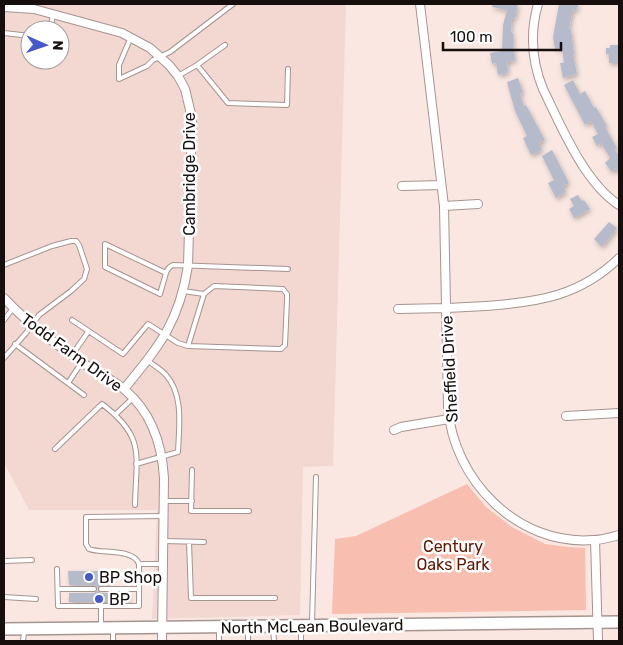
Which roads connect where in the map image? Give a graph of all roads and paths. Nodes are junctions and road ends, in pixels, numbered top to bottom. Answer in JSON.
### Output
{"nodes":[{"id":1,"x":233,"y":4,"type":"edge"},
{"id":2,"x":420,"y":4,"type":"edge"},
{"id":3,"x":538,"y":4,"type":"edge"},
{"id":4,"x":7,"y":6,"type":"edge"},
{"id":5,"x":53,"y":14,"type":"junction"},
{"id":6,"x":52,"y":20,"type":"edge"},
{"id":7,"x":4,"y":33,"type":"edge"},
{"id":8,"x":20,"y":35,"type":"edge"},
{"id":9,"x":131,"y":36,"type":"junction"},
{"id":10,"x":225,"y":45,"type":"dead end"},
{"id":11,"x":160,"y":56,"type":"junction"},
{"id":12,"x":197,"y":65,"type":"junction"},
{"id":13,"x":288,"y":69,"type":"dead end"},
{"id":14,"x":178,"y":76,"type":"junction"},
{"id":15,"x":442,"y":185,"type":"junction"},
{"id":16,"x":402,"y":186,"type":"dead end"},
{"id":17,"x":478,"y":204,"type":"dead end"},
{"id":18,"x":619,"y":205,"type":"edge"},
{"id":19,"x":444,"y":206,"type":"junction"},
{"id":20,"x":619,"y":258,"type":"edge"},
{"id":21,"x":4,"y":265,"type":"edge"},
{"id":22,"x":188,"y":266,"type":"junction"},
{"id":23,"x":288,"y":269,"type":"dead end"},
{"id":24,"x":166,"y":273,"type":"junction"},
{"id":25,"x":183,"y":291,"type":"junction"},
{"id":26,"x":204,"y":294,"type":"junction"},
{"id":27,"x":4,"y":298,"type":"edge"},
{"id":28,"x":14,"y":308,"type":"junction"},
{"id":29,"x":446,"y":308,"type":"junction"},
{"id":30,"x":398,"y":309,"type":"dead end"},
{"id":31,"x":4,"y":320,"type":"edge"},
{"id":32,"x":72,"y":320,"type":"dead end"},
{"id":33,"x":32,"y":325,"type":"junction"},
{"id":34,"x":88,"y":332,"type":"junction"},
{"id":35,"x":166,"y":335,"type":"junction"},
{"id":36,"x":15,"y":344,"type":"junction"},
{"id":37,"x":188,"y":346,"type":"junction"},
{"id":38,"x":72,"y":355,"type":"junction"},
{"id":39,"x":4,"y":358,"type":"edge"},
{"id":40,"x":147,"y":360,"type":"junction"},
{"id":41,"x":82,"y":362,"type":"junction"},
{"id":42,"x":68,"y":383,"type":"junction"},
{"id":43,"x":124,"y":389,"type":"junction"},
{"id":44,"x":84,"y":395,"type":"dead end"},
{"id":45,"x":133,"y":398,"type":"junction"},
{"id":46,"x":619,"y":413,"type":"edge"},
{"id":47,"x":116,"y":414,"type":"junction"},
{"id":48,"x":566,"y":416,"type":"dead end"},
{"id":49,"x":449,"y":419,"type":"junction"},
{"id":50,"x":394,"y":430,"type":"dead end"},
{"id":51,"x":55,"y":450,"type":"dead end"},
{"id":52,"x":163,"y":457,"type":"junction"},
{"id":53,"x":136,"y":464,"type":"junction"},
{"id":54,"x":192,"y":470,"type":"dead end"},
{"id":55,"x":316,"y":477,"type":"dead end"},
{"id":56,"x":164,"y":501,"type":"junction"},
{"id":57,"x":192,"y":502,"type":"junction"},
{"id":58,"x":135,"y":505,"type":"dead end"},
{"id":59,"x":249,"y":511,"type":"dead end"},
{"id":60,"x":164,"y":516,"type":"junction"},
{"id":61,"x":619,"y":534,"type":"edge"},
{"id":62,"x":595,"y":540,"type":"junction"},
{"id":63,"x":164,"y":541,"type":"junction"},
{"id":64,"x":189,"y":542,"type":"junction"},
{"id":65,"x":204,"y":542,"type":"dead end"},
{"id":66,"x":4,"y":560,"type":"edge"},
{"id":67,"x":32,"y":560,"type":"dead end"},
{"id":68,"x":138,"y":564,"type":"junction"},
{"id":69,"x":163,"y":564,"type":"junction"},
{"id":70,"x":57,"y":569,"type":"dead end"},
{"id":71,"x":58,"y":589,"type":"junction"},
{"id":72,"x":94,"y":589,"type":"dead end"},
{"id":73,"x":101,"y":589,"type":"dead end"},
{"id":74,"x":139,"y":589,"type":"junction"},
{"id":75,"x":4,"y":598,"type":"edge"},
{"id":76,"x":275,"y":598,"type":"dead end"},
{"id":77,"x":36,"y":599,"type":"dead end"},
{"id":78,"x":101,"y":606,"type":"junction"},
{"id":79,"x":597,"y":621,"type":"junction"},
{"id":80,"x":619,"y":622,"type":"edge"},
{"id":81,"x":307,"y":625,"type":"junction"},
{"id":82,"x":248,"y":626,"type":"junction"},
{"id":83,"x":273,"y":626,"type":"junction"},
{"id":84,"x":162,"y":627,"type":"junction"},
{"id":85,"x":219,"y":627,"type":"junction"},
{"id":86,"x":113,"y":628,"type":"junction"},
{"id":87,"x":101,"y":629,"type":"junction"},
{"id":88,"x":4,"y":630,"type":"edge"},
{"id":89,"x":23,"y":635,"type":"edge"},
{"id":90,"x":113,"y":641,"type":"edge"},
{"id":91,"x":162,"y":641,"type":"edge"},
{"id":92,"x":219,"y":641,"type":"edge"},
{"id":93,"x":248,"y":641,"type":"edge"},
{"id":94,"x":274,"y":641,"type":"edge"},
{"id":95,"x":301,"y":641,"type":"edge"},
{"id":96,"x":598,"y":641,"type":"edge"}],
"edges":[{"from":1,"to":11,"type":"lane"},
{"from":2,"to":15,"type":"street","name":"Sheffield Drive"},
{"from":3,"to":18,"type":"street"},
{"from":4,"to":5,"type":"street","name":"Cambridge Drive"},
{"from":5,"to":6,"type":"lane"},
{"from":5,"to":9,"type":"street","name":"Cambridge Drive"},
{"from":7,"to":8,"type":"lane"},
{"from":9,"to":11,"type":"street","name":"Cambridge Drive"},
{"from":9,"to":11,"type":"lane"},
{"from":10,"to":12,"type":"lane"},
{"from":11,"to":14,"type":"street","name":"Cambridge Drive"},
{"from":12,"to":13,"type":"lane"},
{"from":12,"to":14,"type":"lane"},
{"from":14,"to":22,"type":"street","name":"Cambridge Drive"},
{"from":15,"to":16,"type":"street"},
{"from":15,"to":19,"type":"street","name":"Sheffield Drive"},
{"from":17,"to":19,"type":"street"},
{"from":19,"to":29,"type":"street","name":"Sheffield Drive"},
{"from":20,"to":29,"type":"street"},
{"from":21,"to":33,"type":"lane"},
{"from":22,"to":23,"type":"lane"},
{"from":22,"to":24,"type":"lane"},
{"from":22,"to":25,"type":"street","name":"Cambridge Drive"},
{"from":24,"to":24,"type":"lane"},
{"from":25,"to":26,"type":"lane"},
{"from":25,"to":35,"type":"street","name":"Cambridge Drive"},
{"from":26,"to":37,"type":"lane"},
{"from":26,"to":37,"type":"lane"},
{"from":27,"to":28,"type":"street","name":"Todd Farm Drive"},
{"from":28,"to":31,"type":"lane"},
{"from":28,"to":33,"type":"street","name":"Todd Farm Drive"},
{"from":29,"to":30,"type":"street"},
{"from":29,"to":49,"type":"street","name":"Sheffield Drive"},
{"from":32,"to":34,"type":"lane"},
{"from":33,"to":36,"type":"lane"},
{"from":33,"to":38,"type":"street","name":"Todd Farm Drive"},
{"from":34,"to":35,"type":"lane"},
{"from":34,"to":38,"type":"lane"},
{"from":35,"to":37,"type":"lane"},
{"from":35,"to":40,"type":"street","name":"Cambridge Drive"},
{"from":36,"to":39,"type":"lane"},
{"from":36,"to":42,"type":"lane"},
{"from":38,"to":41,"type":"street","name":"Todd Farm Drive"},
{"from":40,"to":43,"type":"street","name":"Cambridge Drive"},
{"from":40,"to":52,"type":"lane"},
{"from":41,"to":42,"type":"lane"},
{"from":41,"to":43,"type":"street","name":"Todd Farm Drive"},
{"from":42,"to":44,"type":"lane"},
{"from":43,"to":45,"type":"street","name":"Todd Farm Drive"},
{"from":45,"to":47,"type":"lane"},
{"from":45,"to":52,"type":"street","name":"Todd Farm Drive"},
{"from":46,"to":48,"type":"street"},
{"from":47,"to":51,"type":"lane"},
{"from":47,"to":53,"type":"lane"},
{"from":49,"to":50,"type":"street"},
{"from":49,"to":62,"type":"street","name":"Sheffield Drive"},
{"from":52,"to":53,"type":"lane"},
{"from":52,"to":56,"type":"street","name":"Todd Farm Drive"},
{"from":53,"to":58,"type":"lane"},
{"from":54,"to":57,"type":"lane"},
{"from":55,"to":81,"type":"lane"},
{"from":56,"to":57,"type":"lane"},
{"from":56,"to":60,"type":"street","name":"Todd Farm Drive"},
{"from":57,"to":59,"type":"lane"},
{"from":60,"to":63,"type":"street","name":"Todd Farm Drive"},
{"from":60,"to":68,"type":"lane"},
{"from":61,"to":62,"type":"street","name":"Sheffield Drive"},
{"from":62,"to":79,"type":"street"},
{"from":63,"to":64,"type":"lane"},
{"from":63,"to":69,"type":"street","name":"Todd Farm Drive"},
{"from":64,"to":65,"type":"lane"},
{"from":64,"to":76,"type":"lane"},
{"from":66,"to":67,"type":"lane"},
{"from":68,"to":69,"type":"lane"},
{"from":68,"to":74,"type":"lane"},
{"from":69,"to":84,"type":"street","name":"Todd Farm Drive"},
{"from":70,"to":71,"type":"lane"},
{"from":71,"to":72,"type":"lane"},
{"from":71,"to":78,"type":"lane"},
{"from":73,"to":74,"type":"lane"},
{"from":74,"to":78,"type":"lane"},
{"from":75,"to":77,"type":"lane"},
{"from":78,"to":87,"type":"lane"},
{"from":79,"to":80,"type":"main road","name":"North McLean Boulevard"},
{"from":79,"to":81,"type":"main road","name":"North McLean Boulevard"},
{"from":79,"to":96,"type":"street"},
{"from":81,"to":83,"type":"main road","name":"North McLean Boulevard"},
{"from":81,"to":95,"type":"lane"},
{"from":82,"to":83,"type":"main road","name":"North McLean Boulevard"},
{"from":82,"to":85,"type":"main road","name":"North McLean Boulevard"},
{"from":82,"to":93,"type":"lane"},
{"from":83,"to":94,"type":"lane"},
{"from":84,"to":85,"type":"main road","name":"North McLean Boulevard"},
{"from":84,"to":86,"type":"main road","name":"North McLean Boulevard"},
{"from":84,"to":91,"type":"street","name":"Todd Farm Drive"},
{"from":85,"to":92,"type":"lane"},
{"from":86,"to":87,"type":"main road","name":"North McLean Boulevard"},
{"from":86,"to":90,"type":"lane"},
{"from":87,"to":89,"type":"main road","name":"North McLean Boulevard"},
{"from":88,"to":89,"type":"main road","name":"North McLean Boulevard"}]}
